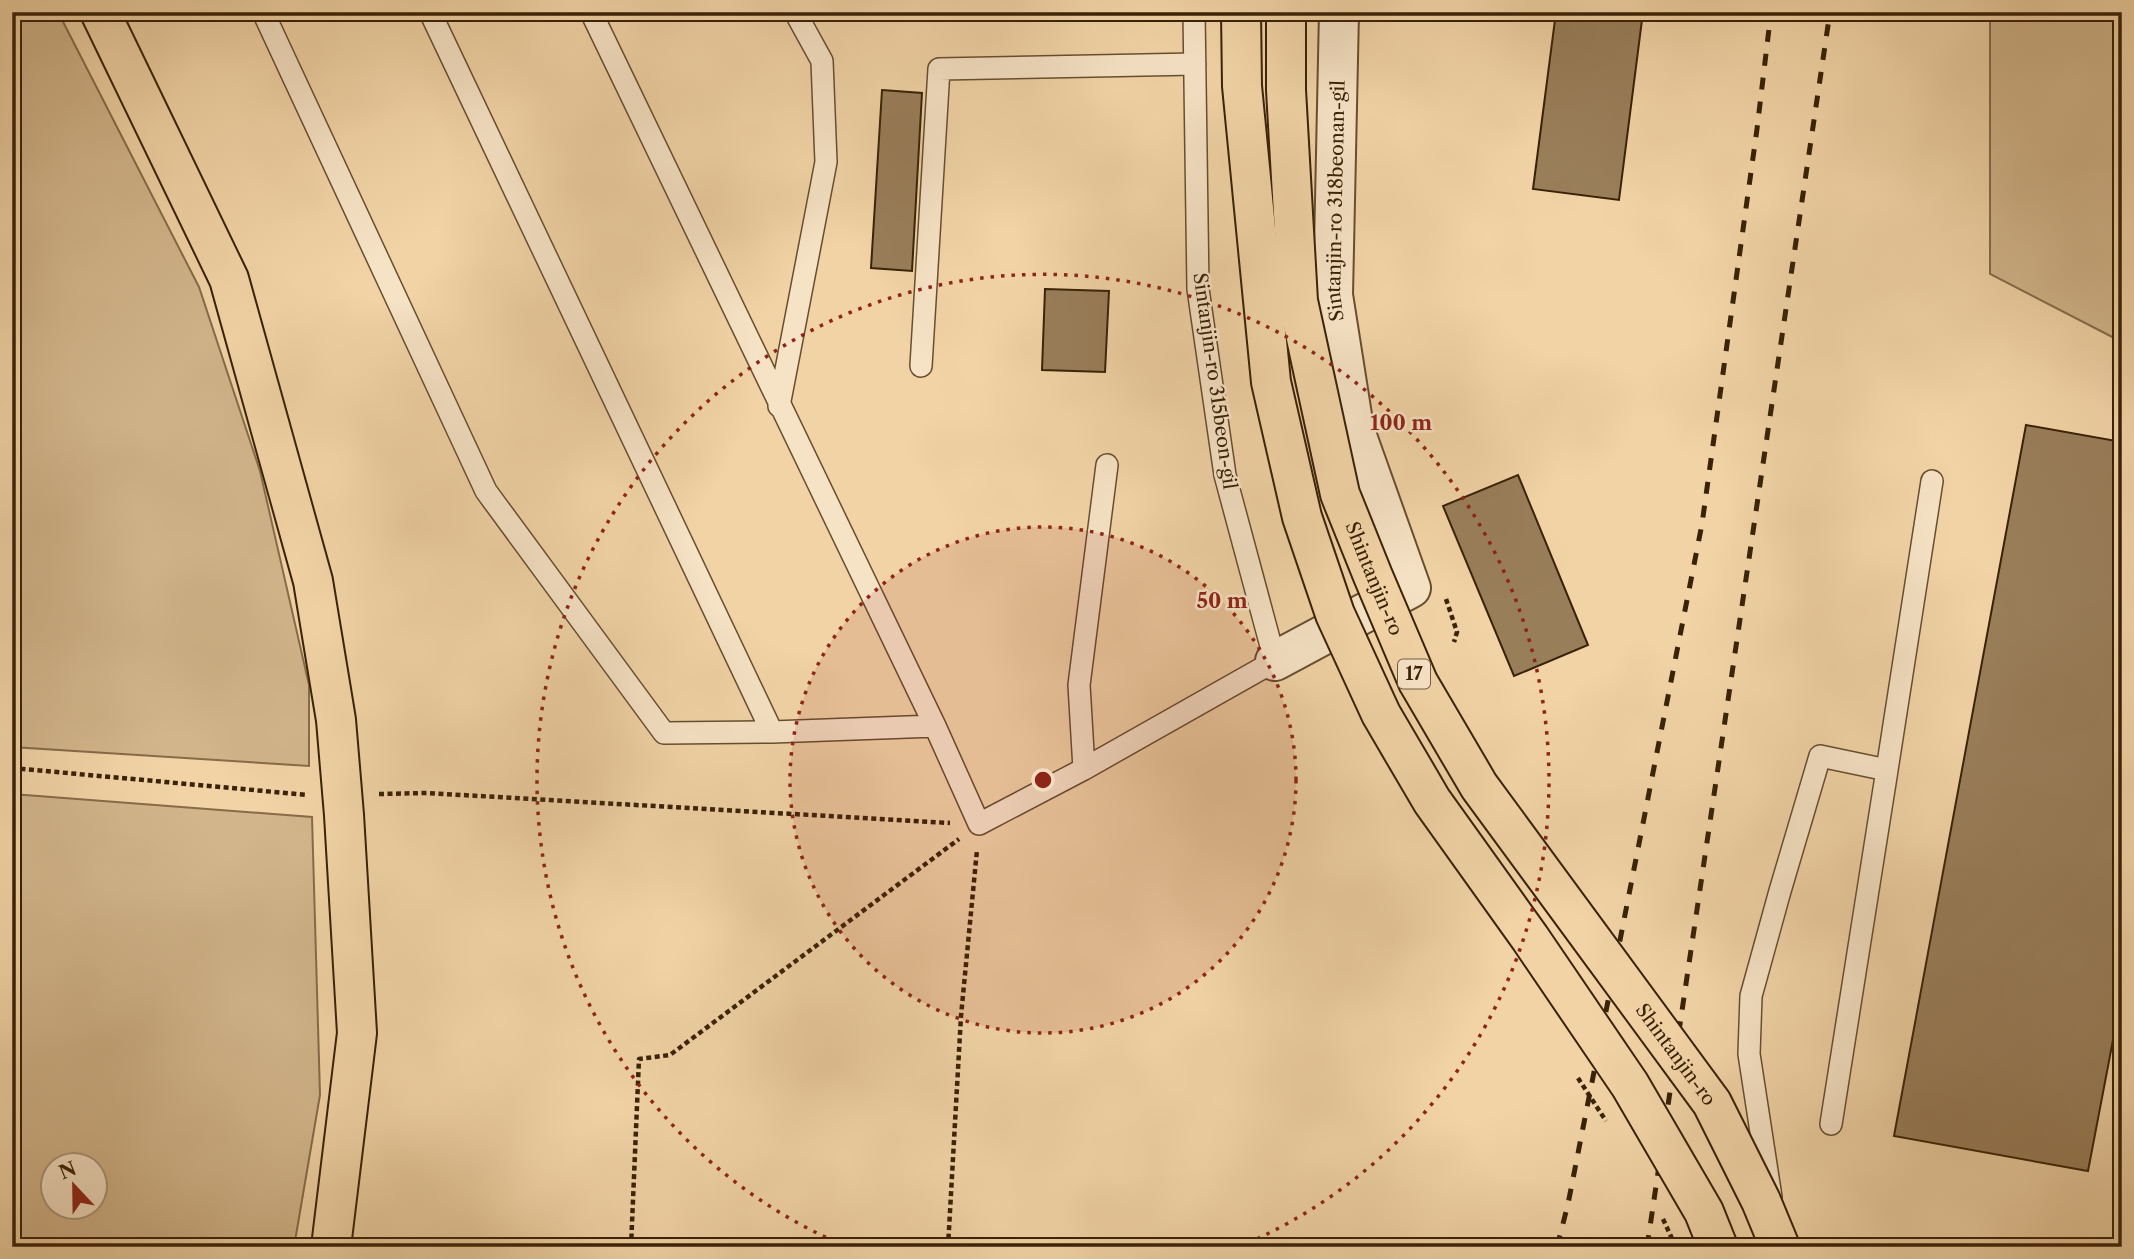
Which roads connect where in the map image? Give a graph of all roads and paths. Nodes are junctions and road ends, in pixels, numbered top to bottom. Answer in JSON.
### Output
{"nodes":[{"id":1,"x":100,"y":12,"type":"edge"},
{"id":2,"x":262,"y":12,"type":"edge"},
{"id":3,"x":429,"y":12,"type":"edge"},
{"id":4,"x":591,"y":12,"type":"edge"},
{"id":5,"x":795,"y":12,"type":"edge"},
{"id":6,"x":1194,"y":12,"type":"edge"},
{"id":7,"x":1241,"y":12,"type":"edge"},
{"id":8,"x":1286,"y":12,"type":"edge"},
{"id":9,"x":1339,"y":12,"type":"edge"},
{"id":10,"x":1195,"y":64,"type":"junction"},
{"id":11,"x":921,"y":366,"type":"dead end"},
{"id":12,"x":779,"y":406,"type":"junction"},
{"id":13,"x":1107,"y":465,"type":"dead end"},
{"id":14,"x":1932,"y":481,"type":"dead end"},
{"id":15,"x":1275,"y":660,"type":"junction"},
{"id":16,"x":934,"y":726,"type":"junction"},
{"id":17,"x":772,"y":732,"type":"junction"},
{"id":18,"x":12,"y":768,"type":"edge"},
{"id":19,"x":1084,"y":769,"type":"junction"},
{"id":20,"x":1888,"y":769,"type":"junction"},
{"id":21,"x":308,"y":794,"type":"dead end"},
{"id":22,"x":367,"y":794,"type":"dead end"},
{"id":23,"x":979,"y":824,"type":"junction"},
{"id":24,"x":1831,"y":1124,"type":"dead end"},
{"id":25,"x":331,"y":1247,"type":"edge"},
{"id":26,"x":631,"y":1247,"type":"edge"},
{"id":27,"x":948,"y":1247,"type":"edge"},
{"id":28,"x":1718,"y":1247,"type":"edge"},
{"id":29,"x":1780,"y":1247,"type":"edge"},
{"id":30,"x":1789,"y":1247,"type":"edge"}],
"edges":[{"from":1,"to":25,"type":"main road"},
{"from":2,"to":17,"type":"lane"},
{"from":3,"to":17,"type":"lane"},
{"from":4,"to":12,"type":"lane"},
{"from":5,"to":12,"type":"lane"},
{"from":6,"to":10,"type":"lane","name":"Sintanjin-ro 315beon-gil"},
{"from":7,"to":28,"type":"main road","number":"17","bridge":true},
{"from":8,"to":29,"type":"main road","name":"Shintanjin-ro","number":"17","bridge":true},
{"from":9,"to":15,"type":"street","name":"Sintanjin-ro 318beonan-gil"},
{"from":10,"to":11,"type":"lane"},
{"from":10,"to":15,"type":"lane","name":"Sintanjin-ro 315beon-gil"},
{"from":12,"to":16,"type":"lane"},
{"from":13,"to":19,"type":"lane"},
{"from":14,"to":20,"type":"lane"},
{"from":15,"to":19,"type":"lane"},
{"from":16,"to":17,"type":"lane"},
{"from":16,"to":23,"type":"lane"},
{"from":18,"to":21,"type":"path"},
{"from":19,"to":23,"type":"lane"},
{"from":20,"to":24,"type":"lane"},
{"from":20,"to":30,"type":"lane"},
{"from":22,"to":23,"type":"path"},
{"from":23,"to":26,"type":"path"},
{"from":23,"to":27,"type":"path"}]}
